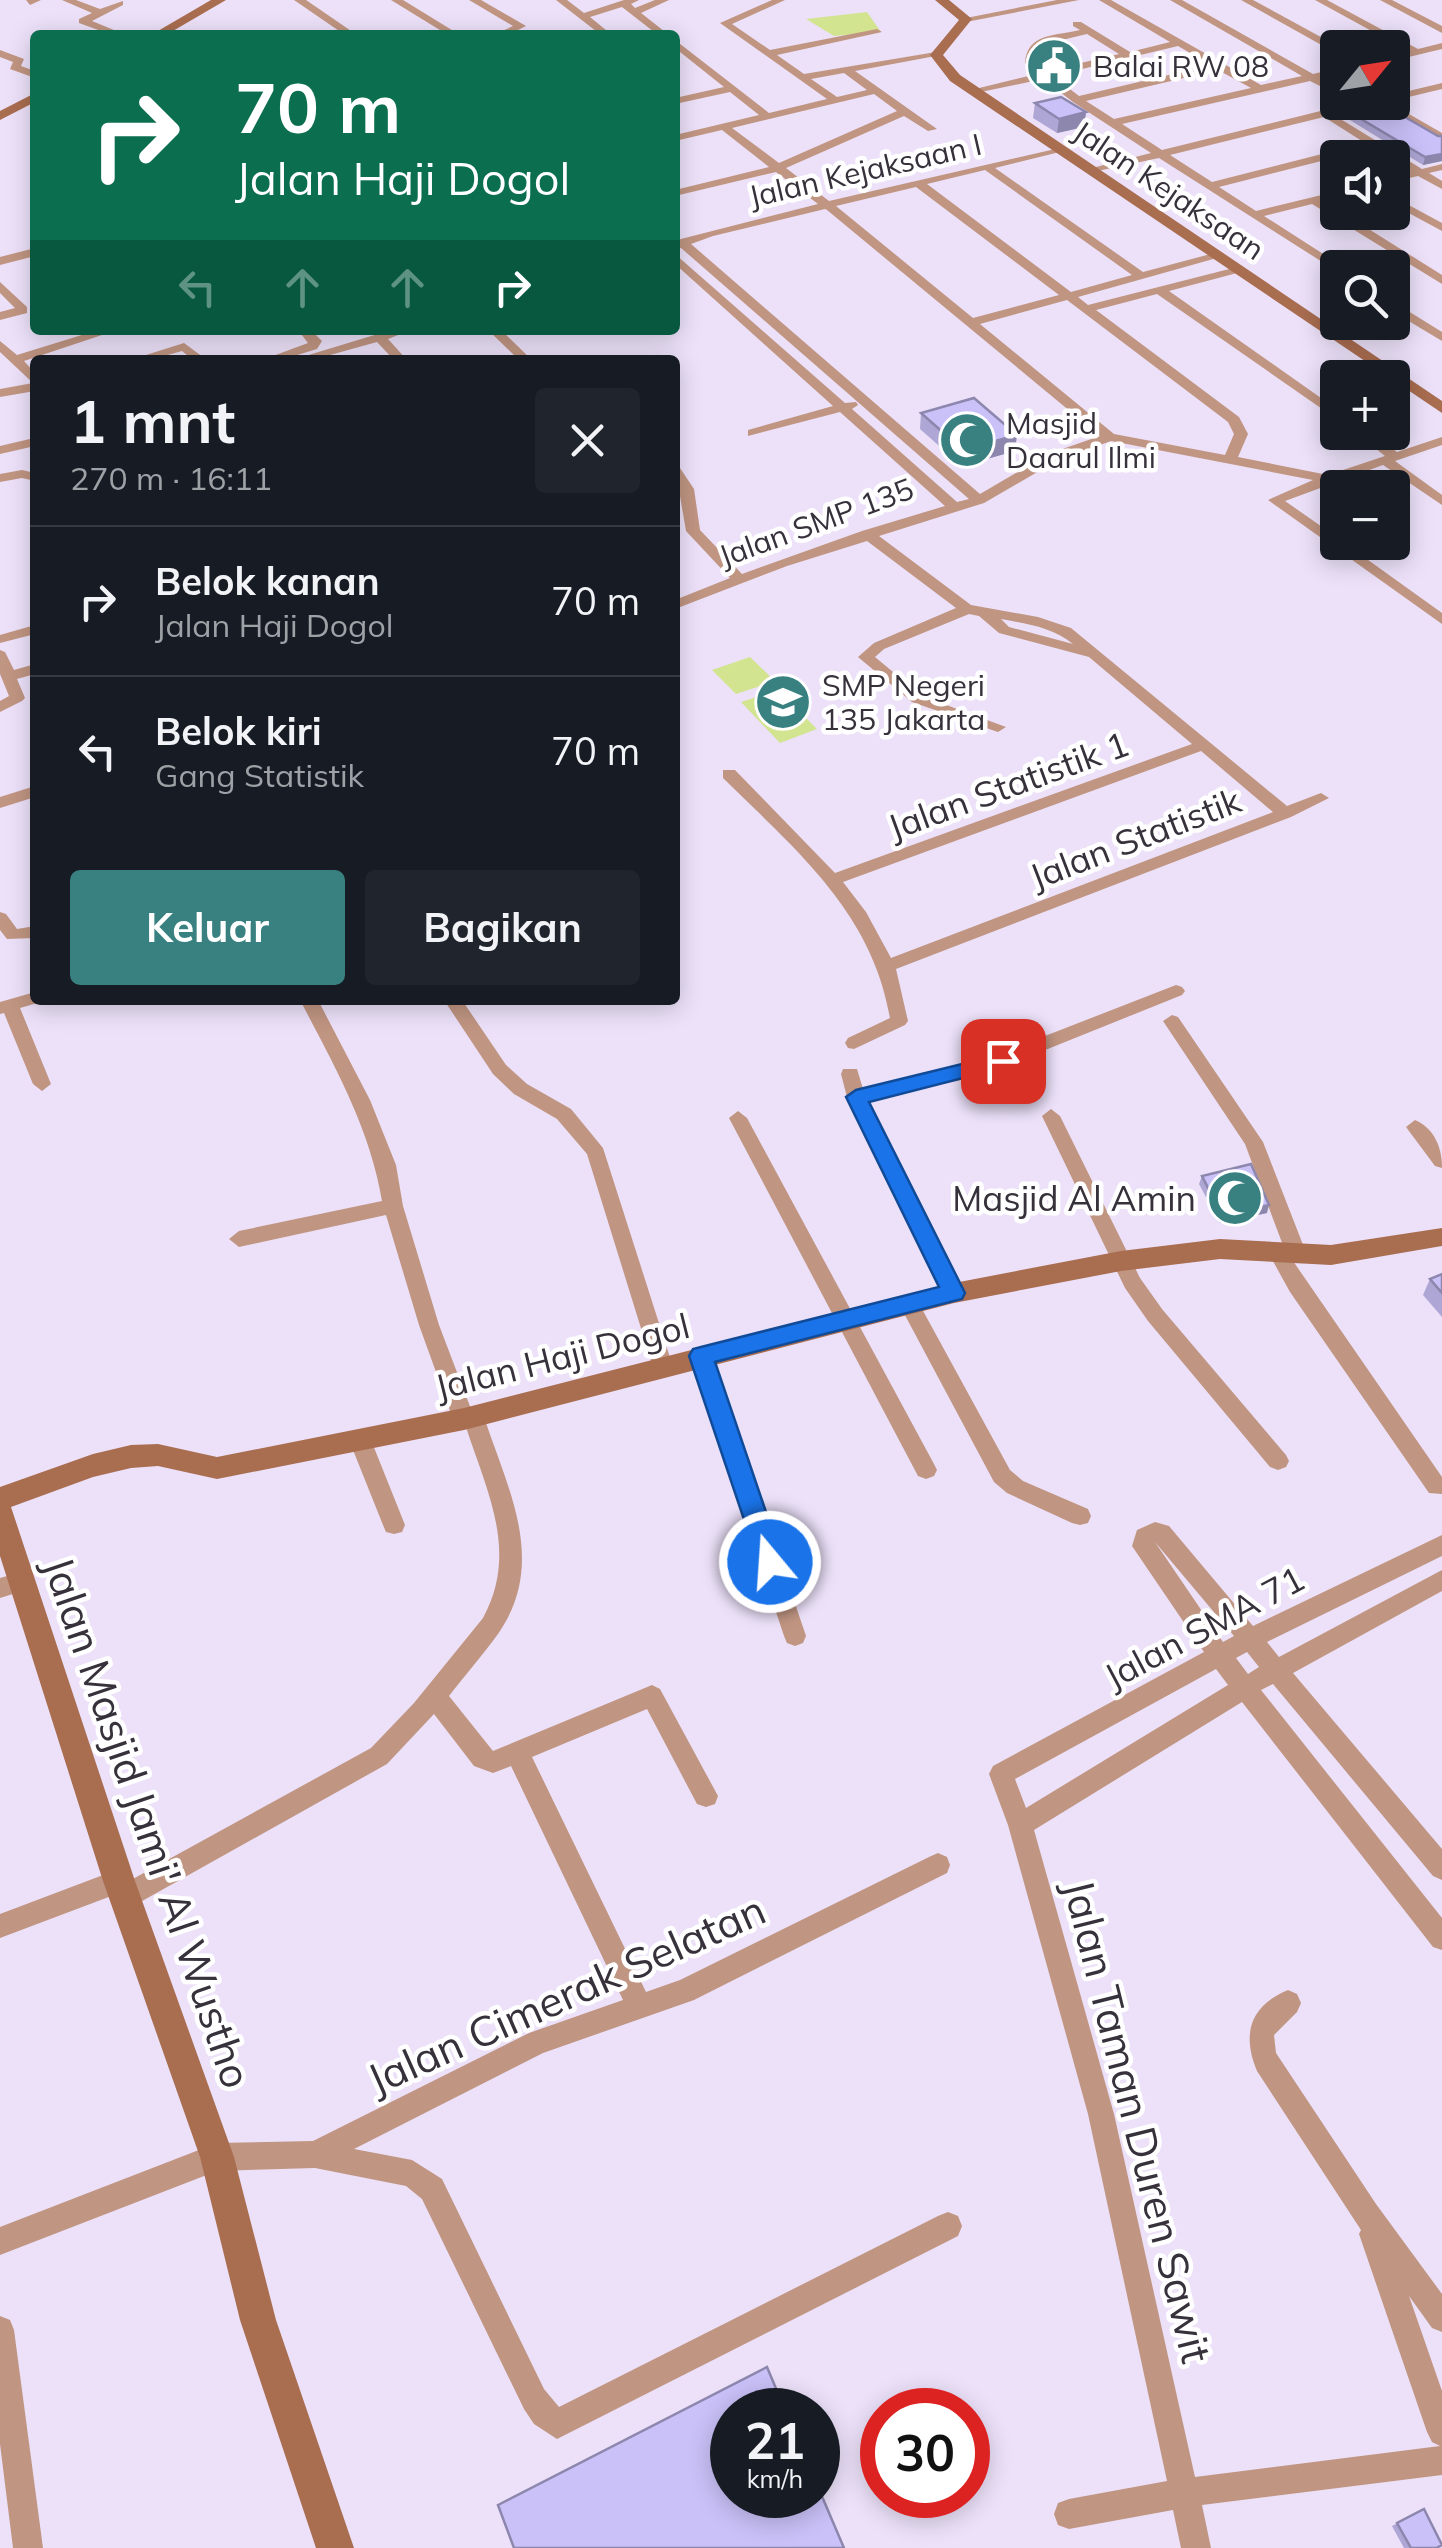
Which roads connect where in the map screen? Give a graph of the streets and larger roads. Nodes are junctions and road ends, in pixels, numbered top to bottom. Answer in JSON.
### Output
{"nodes":[{"id":1,"x":67,"y":0,"type":"edge"},
{"id":2,"x":220,"y":0,"type":"edge"},
{"id":3,"x":285,"y":0,"type":"edge"},
{"id":4,"x":328,"y":0,"type":"edge"},
{"id":5,"x":396,"y":0,"type":"edge"},
{"id":6,"x":474,"y":0,"type":"edge"},
{"id":7,"x":561,"y":0,"type":"edge"},
{"id":8,"x":664,"y":0,"type":"edge"},
{"id":9,"x":780,"y":0,"type":"edge"},
{"id":10,"x":942,"y":0,"type":"edge"},
{"id":11,"x":1074,"y":0,"type":"edge"},
{"id":12,"x":1104,"y":0,"type":"edge"},
{"id":13,"x":1175,"y":0,"type":"edge"},
{"id":14,"x":1270,"y":0,"type":"edge"},
{"id":15,"x":1320,"y":0,"type":"edge"},
{"id":16,"x":1384,"y":0,"type":"edge"},
{"id":17,"x":1250,"y":2,"type":"edge"},
{"id":18,"x":120,"y":3,"type":"dead end"},
{"id":19,"x":631,"y":5,"type":"edge"},
{"id":20,"x":304,"y":6,"type":"edge"},
{"id":21,"x":98,"y":12,"type":"junction"},
{"id":22,"x":584,"y":16,"type":"junction"},
{"id":23,"x":966,"y":19,"type":"junction"},
{"id":24,"x":1071,"y":21,"type":"dead end"},
{"id":25,"x":107,"y":30,"type":"edge"},
{"id":26,"x":166,"y":30,"type":"edge"},
{"id":27,"x":331,"y":30,"type":"edge"},
{"id":28,"x":343,"y":30,"type":"edge"},
{"id":29,"x":447,"y":30,"type":"edge"},
{"id":30,"x":511,"y":30,"type":"edge"},
{"id":31,"x":600,"y":30,"type":"edge"},
{"id":32,"x":658,"y":30,"type":"edge"},
{"id":33,"x":1376,"y":30,"type":"edge"},
{"id":34,"x":1442,"y":30,"type":"edge"},
{"id":35,"x":1088,"y":31,"type":"junction"},
{"id":36,"x":878,"y":32,"type":"dead end"},
{"id":37,"x":1426,"y":34,"type":"dead end"},
{"id":38,"x":1320,"y":40,"type":"edge"},
{"id":39,"x":1178,"y":43,"type":"junction"},
{"id":40,"x":1034,"y":46,"type":"junction"},
{"id":41,"x":1442,"y":46,"type":"edge"},
{"id":42,"x":1410,"y":48,"type":"edge"},
{"id":43,"x":680,"y":49,"type":"edge"},
{"id":44,"x":1048,"y":50,"type":"dead end"},
{"id":45,"x":0,"y":52,"type":"edge"},
{"id":46,"x":1417,"y":52,"type":"junction"},
{"id":47,"x":769,"y":53,"type":"junction"},
{"id":48,"x":1410,"y":54,"type":"edge"},
{"id":49,"x":936,"y":55,"type":"junction"},
{"id":50,"x":1128,"y":55,"type":"junction"},
{"id":51,"x":1061,"y":58,"type":"dead end"},
{"id":52,"x":1220,"y":66,"type":"junction"},
{"id":53,"x":1074,"y":67,"type":"junction"},
{"id":54,"x":848,"y":71,"type":"junction"},
{"id":55,"x":30,"y":73,"type":"edge"},
{"id":56,"x":1042,"y":75,"type":"junction"},
{"id":57,"x":1320,"y":75,"type":"edge"},
{"id":58,"x":802,"y":76,"type":"junction"},
{"id":59,"x":1311,"y":77,"type":"junction"},
{"id":60,"x":1320,"y":82,"type":"edge"},
{"id":61,"x":1442,"y":86,"type":"edge"},
{"id":62,"x":733,"y":88,"type":"junction"},
{"id":63,"x":1260,"y":89,"type":"junction"},
{"id":64,"x":875,"y":91,"type":"junction"},
{"id":65,"x":974,"y":92,"type":"junction"},
{"id":66,"x":1410,"y":94,"type":"edge"},
{"id":67,"x":30,"y":100,"type":"edge"},
{"id":68,"x":680,"y":100,"type":"edge"},
{"id":69,"x":835,"y":100,"type":"junction"},
{"id":70,"x":1077,"y":100,"type":"junction"},
{"id":71,"x":906,"y":112,"type":"junction"},
{"id":72,"x":1320,"y":115,"type":"edge"},
{"id":73,"x":0,"y":116,"type":"edge"},
{"id":74,"x":767,"y":116,"type":"junction"},
{"id":75,"x":1336,"y":120,"type":"edge"},
{"id":76,"x":1407,"y":120,"type":"edge"},
{"id":77,"x":1112,"y":123,"type":"junction"},
{"id":78,"x":723,"y":126,"type":"junction"},
{"id":79,"x":932,"y":130,"type":"dead end"},
{"id":80,"x":1438,"y":133,"type":"edge"},
{"id":81,"x":680,"y":137,"type":"edge"},
{"id":82,"x":1368,"y":140,"type":"edge"},
{"id":83,"x":1060,"y":149,"type":"junction"},
{"id":84,"x":1161,"y":154,"type":"junction"},
{"id":85,"x":1320,"y":158,"type":"edge"},
{"id":86,"x":1410,"y":166,"type":"edge"},
{"id":87,"x":988,"y":167,"type":"junction"},
{"id":88,"x":1442,"y":167,"type":"edge"},
{"id":89,"x":777,"y":168,"type":"junction"},
{"id":90,"x":1092,"y":171,"type":"junction"},
{"id":91,"x":1420,"y":172,"type":"junction"},
{"id":92,"x":1410,"y":175,"type":"edge"},
{"id":93,"x":918,"y":183,"type":"junction"},
{"id":94,"x":1210,"y":186,"type":"junction"},
{"id":95,"x":1442,"y":186,"type":"edge"},
{"id":96,"x":680,"y":192,"type":"edge"},
{"id":97,"x":1320,"y":198,"type":"edge"},
{"id":98,"x":1314,"y":200,"type":"junction"},
{"id":99,"x":826,"y":205,"type":"junction"},
{"id":100,"x":1410,"y":209,"type":"edge"},
{"id":101,"x":1254,"y":215,"type":"junction"},
{"id":102,"x":1442,"y":228,"type":"edge"},
{"id":103,"x":680,"y":243,"type":"edge"},
{"id":104,"x":680,"y":246,"type":"edge"},
{"id":105,"x":30,"y":253,"type":"edge"},
{"id":106,"x":1218,"y":256,"type":"junction"},
{"id":107,"x":1320,"y":257,"type":"edge"},
{"id":108,"x":0,"y":261,"type":"edge"},
{"id":109,"x":680,"y":262,"type":"edge"},
{"id":110,"x":1237,"y":269,"type":"junction"},
{"id":111,"x":1142,"y":277,"type":"junction"},
{"id":112,"x":1442,"y":280,"type":"edge"},
{"id":113,"x":0,"y":286,"type":"edge"},
{"id":114,"x":1160,"y":290,"type":"junction"},
{"id":115,"x":1068,"y":296,"type":"junction"},
{"id":116,"x":30,"y":304,"type":"edge"},
{"id":117,"x":20,"y":307,"type":"junction"},
{"id":118,"x":1086,"y":309,"type":"junction"},
{"id":119,"x":1410,"y":315,"type":"edge"},
{"id":120,"x":0,"y":316,"type":"edge"},
{"id":121,"x":972,"y":322,"type":"junction"},
{"id":122,"x":1441,"y":334,"type":"edge"},
{"id":123,"x":94,"y":335,"type":"edge"},
{"id":124,"x":309,"y":335,"type":"edge"},
{"id":125,"x":389,"y":335,"type":"edge"},
{"id":126,"x":499,"y":335,"type":"edge"},
{"id":127,"x":173,"y":336,"type":"dead end"},
{"id":128,"x":380,"y":338,"type":"junction"},
{"id":129,"x":0,"y":345,"type":"edge"},
{"id":130,"x":184,"y":347,"type":"junction"},
{"id":131,"x":30,"y":355,"type":"edge"},
{"id":132,"x":30,"y":355,"type":"edge"},
{"id":133,"x":154,"y":355,"type":"edge"},
{"id":134,"x":194,"y":355,"type":"edge"},
{"id":135,"x":284,"y":355,"type":"edge"},
{"id":136,"x":317,"y":355,"type":"edge"},
{"id":137,"x":396,"y":355,"type":"edge"},
{"id":138,"x":521,"y":355,"type":"edge"},
{"id":139,"x":14,"y":360,"type":"junction"},
{"id":140,"x":30,"y":378,"type":"edge"},
{"id":141,"x":30,"y":384,"type":"edge"},
{"id":142,"x":0,"y":393,"type":"edge"},
{"id":143,"x":862,"y":402,"type":"junction"},
{"id":144,"x":1320,"y":403,"type":"edge"},
{"id":145,"x":1439,"y":403,"type":"edge"},
{"id":146,"x":842,"y":407,"type":"junction"},
{"id":147,"x":753,"y":432,"type":"dead end"},
{"id":148,"x":1110,"y":437,"type":"junction"},
{"id":149,"x":1442,"y":441,"type":"edge"},
{"id":150,"x":30,"y":443,"type":"edge"},
{"id":151,"x":0,"y":450,"type":"edge"},
{"id":152,"x":1380,"y":450,"type":"edge"},
{"id":153,"x":1231,"y":458,"type":"junction"},
{"id":154,"x":1390,"y":459,"type":"junction"},
{"id":155,"x":1356,"y":470,"type":"edge"},
{"id":156,"x":30,"y":476,"type":"edge"},
{"id":157,"x":1320,"y":477,"type":"edge"},
{"id":158,"x":0,"y":478,"type":"edge"},
{"id":159,"x":680,"y":478,"type":"edge"},
{"id":160,"x":1320,"y":482,"type":"edge"},
{"id":161,"x":978,"y":500,"type":"junction"},
{"id":162,"x":1442,"y":501,"type":"edge"},
{"id":163,"x":953,"y":506,"type":"junction"},
{"id":164,"x":1320,"y":532,"type":"edge"},
{"id":165,"x":867,"y":534,"type":"junction"},
{"id":166,"x":1358,"y":560,"type":"edge"},
{"id":167,"x":740,"y":580,"type":"junction"},
{"id":168,"x":680,"y":603,"type":"edge"},
{"id":169,"x":967,"y":609,"type":"junction"},
{"id":170,"x":1442,"y":620,"type":"edge"},
{"id":171,"x":30,"y":632,"type":"edge"},
{"id":172,"x":1,"y":644,"type":"edge"},
{"id":173,"x":30,"y":670,"type":"edge"},
{"id":174,"x":9,"y":676,"type":"junction"},
{"id":175,"x":5,"y":705,"type":"edge"},
{"id":176,"x":998,"y":727,"type":"dead end"},
{"id":177,"x":1203,"y":746,"type":"junction"},
{"id":178,"x":729,"y":774,"type":"dead end"},
{"id":179,"x":30,"y":793,"type":"edge"},
{"id":180,"x":1322,"y":798,"type":"dead end"},
{"id":181,"x":0,"y":802,"type":"edge"},
{"id":182,"x":1285,"y":813,"type":"junction"},
{"id":183,"x":832,"y":880,"type":"junction"},
{"id":184,"x":0,"y":918,"type":"edge"},
{"id":185,"x":30,"y":933,"type":"edge"},
{"id":186,"x":887,"y":966,"type":"junction"},
{"id":187,"x":1176,"y":991,"type":"dead end"},
{"id":188,"x":30,"y":1000,"type":"edge"},
{"id":189,"x":312,"y":1005,"type":"edge"},
{"id":190,"x":456,"y":1005,"type":"edge"},
{"id":191,"x":5,"y":1007,"type":"edge"},
{"id":192,"x":1172,"y":1021,"type":"dead end"},
{"id":193,"x":854,"y":1043,"type":"dead end"},
{"id":194,"x":850,"y":1074,"type":"dead end"},
{"id":195,"x":42,"y":1084,"type":"dead end"},
{"id":196,"x":856,"y":1097,"type":"junction"},
{"id":197,"x":1051,"y":1116,"type":"dead end"},
{"id":198,"x":738,"y":1118,"type":"dead end"},
{"id":199,"x":1415,"y":1127,"type":"dead end"},
{"id":200,"x":1442,"y":1161,"type":"edge"},
{"id":201,"x":393,"y":1206,"type":"junction"},
{"id":202,"x":1442,"y":1237,"type":"edge"},
{"id":203,"x":239,"y":1239,"type":"dead end"},
{"id":204,"x":1288,"y":1255,"type":"junction"},
{"id":205,"x":1122,"y":1261,"type":"junction"},
{"id":206,"x":954,"y":1293,"type":"junction"},
{"id":207,"x":909,"y":1304,"type":"junction"},
{"id":208,"x":847,"y":1321,"type":"junction"},
{"id":209,"x":701,"y":1356,"type":"junction"},
{"id":210,"x":663,"y":1367,"type":"junction"},
{"id":211,"x":469,"y":1418,"type":"junction"},
{"id":212,"x":360,"y":1440,"type":"junction"},
{"id":213,"x":1278,"y":1461,"type":"dead end"},
{"id":214,"x":926,"y":1470,"type":"dead end"},
{"id":215,"x":1438,"y":1487,"type":"dead end"},
{"id":216,"x":0,"y":1499,"type":"edge"},
{"id":217,"x":0,"y":1513,"type":"edge"},
{"id":218,"x":1080,"y":1516,"type":"dead end"},
{"id":219,"x":394,"y":1525,"type":"dead end"},
{"id":220,"x":1442,"y":1545,"type":"edge"},
{"id":221,"x":1442,"y":1580,"type":"edge"},
{"id":222,"x":11,"y":1585,"type":"edge"},
{"id":223,"x":795,"y":1636,"type":"dead end"},
{"id":224,"x":1250,"y":1639,"type":"junction"},
{"id":225,"x":1220,"y":1656,"type":"junction"},
{"id":226,"x":1276,"y":1670,"type":"junction"},
{"id":227,"x":1245,"y":1687,"type":"junction"},
{"id":228,"x":435,"y":1696,"type":"junction"},
{"id":229,"x":517,"y":1752,"type":"junction"},
{"id":230,"x":1000,"y":1774,"type":"joint"},
{"id":231,"x":706,"y":1796,"type":"dead end"},
{"id":232,"x":1020,"y":1826,"type":"junction"},
{"id":233,"x":938,"y":1865,"type":"dead end"},
{"id":234,"x":1442,"y":1868,"type":"edge"},
{"id":235,"x":123,"y":1889,"type":"junction"},
{"id":236,"x":0,"y":1926,"type":"edge"},
{"id":237,"x":1442,"y":1938,"type":"edge"},
{"id":238,"x":1288,"y":2003,"type":"dead end"},
{"id":239,"x":639,"y":2006,"type":"junction"},
{"id":240,"x":314,"y":2154,"type":"junction"},
{"id":241,"x":218,"y":2157,"type":"junction"},
{"id":242,"x":1366,"y":2214,"type":"junction"},
{"id":243,"x":948,"y":2226,"type":"dead end"},
{"id":244,"x":0,"y":2242,"type":"edge"},
{"id":245,"x":1442,"y":2318,"type":"edge"},
{"id":246,"x":0,"y":2330,"type":"edge"},
{"id":247,"x":1442,"y":2432,"type":"edge"},
{"id":248,"x":1442,"y":2460,"type":"edge"},
{"id":249,"x":1183,"y":2492,"type":"junction"},
{"id":250,"x":1068,"y":2514,"type":"dead end"},
{"id":251,"x":28,"y":2548,"type":"edge"},
{"id":252,"x":334,"y":2548,"type":"edge"},
{"id":253,"x":1196,"y":2548,"type":"edge"}],
"edges":[{"from":1,"to":21,"type":"street"},
{"from":2,"to":26,"type":"street"},
{"from":3,"to":20,"type":"street"},
{"from":4,"to":20,"type":"street"},
{"from":5,"to":29,"type":"street"},
{"from":6,"to":30,"type":"street"},
{"from":7,"to":22,"type":"street"},
{"from":8,"to":19,"type":"street"},
{"from":9,"to":47,"type":"street"},
{"from":10,"to":23,"type":"street"},
{"from":11,"to":23,"type":"street"},
{"from":12,"to":39,"type":"street"},
{"from":13,"to":59,"type":"street"},
{"from":14,"to":17,"type":"street"},
{"from":15,"to":33,"type":"street"},
{"from":16,"to":34,"type":"street"},
{"from":17,"to":38,"type":"street"},
{"from":18,"to":21,"type":"street"},
{"from":19,"to":22,"type":"street"},
{"from":19,"to":32,"type":"street"},
{"from":20,"to":27,"type":"street"},
{"from":20,"to":28,"type":"street"},
{"from":21,"to":25,"type":"street"},
{"from":22,"to":31,"type":"street"},
{"from":23,"to":49,"type":"street"},
{"from":24,"to":35,"type":"street"},
{"from":34,"to":37,"type":"street"},
{"from":35,"to":40,"type":"street"},
{"from":35,"to":50,"type":"street"},
{"from":36,"to":47,"type":"street"},
{"from":39,"to":50,"type":"street"},
{"from":39,"to":52,"type":"street"},
{"from":40,"to":44,"type":"street"},
{"from":40,"to":56,"type":"street"},
{"from":41,"to":46,"type":"street"},
{"from":42,"to":46,"type":"street"},
{"from":43,"to":62,"type":"street"},
{"from":45,"to":55,"type":"street"},
{"from":46,"to":48,"type":"street"},
{"from":47,"to":58,"type":"street"},
{"from":49,"to":54,"type":"street"},
{"from":49,"to":65,"type":"street","name":"Jalan Kejaksaan"},
{"from":50,"to":53,"type":"street"},
{"from":51,"to":53,"type":"street"},
{"from":52,"to":63,"type":"street"},
{"from":52,"to":70,"type":"street"},
{"from":53,"to":56,"type":"street"},
{"from":54,"to":58,"type":"street"},
{"from":54,"to":64,"type":"street"},
{"from":56,"to":65,"type":"street"},
{"from":56,"to":70,"type":"street"},
{"from":57,"to":59,"type":"street"},
{"from":58,"to":69,"type":"street"},
{"from":59,"to":60,"type":"street"},
{"from":59,"to":63,"type":"street"},
{"from":61,"to":66,"type":"street"},
{"from":62,"to":68,"type":"street"},
{"from":62,"to":74,"type":"street"},
{"from":63,"to":77,"type":"street"},
{"from":64,"to":69,"type":"street"},
{"from":64,"to":71,"type":"street"},
{"from":65,"to":83,"type":"street","name":"Jalan Kejaksaan"},
{"from":67,"to":73,"type":"street"},
{"from":69,"to":74,"type":"street"},
{"from":70,"to":77,"type":"street"},
{"from":71,"to":79,"type":"street"},
{"from":71,"to":89,"type":"street"},
{"from":72,"to":84,"type":"street"},
{"from":74,"to":78,"type":"street"},
{"from":75,"to":82,"type":"street"},
{"from":76,"to":80,"type":"street"},
{"from":77,"to":84,"type":"street"},
{"from":78,"to":81,"type":"street"},
{"from":78,"to":89,"type":"street"},
{"from":83,"to":87,"type":"street","name":"Jalan Kejaksaan I"},
{"from":83,"to":90,"type":"street","name":"Jalan Kejaksaan"},
{"from":84,"to":90,"type":"street"},
{"from":84,"to":94,"type":"street"},
{"from":85,"to":94,"type":"street"},
{"from":86,"to":91,"type":"street"},
{"from":87,"to":93,"type":"street","name":"Jalan Kejaksaan I"},
{"from":87,"to":111,"type":"street"},
{"from":88,"to":91,"type":"street"},
{"from":89,"to":96,"type":"street"},
{"from":89,"to":99,"type":"street"},
{"from":90,"to":106,"type":"street","name":"Jalan Kejaksaan"},
{"from":91,"to":92,"type":"street"},
{"from":91,"to":95,"type":"street"},
{"from":93,"to":99,"type":"street","name":"Jalan Kejaksaan I"},
{"from":93,"to":115,"type":"street"},
{"from":94,"to":101,"type":"street"},
{"from":97,"to":98,"type":"street"},
{"from":98,"to":101,"type":"street"},
{"from":98,"to":112,"type":"street"},
{"from":99,"to":103,"type":"street","name":"Jalan Kejaksaan I"},
{"from":99,"to":121,"type":"street"},
{"from":100,"to":102,"type":"street"},
{"from":101,"to":107,"type":"street"},
{"from":104,"to":143,"type":"street"},
{"from":105,"to":108,"type":"street"},
{"from":106,"to":110,"type":"street","name":"Jalan Kejaksaan"},
{"from":106,"to":111,"type":"street"},
{"from":109,"to":146,"type":"street"},
{"from":110,"to":114,"type":"street"},
{"from":110,"to":145,"type":"street","name":"Jalan Kejaksaan"},
{"from":111,"to":115,"type":"street"},
{"from":113,"to":117,"type":"street"},
{"from":114,"to":118,"type":"street"},
{"from":114,"to":144,"type":"street"},
{"from":115,"to":118,"type":"street"},
{"from":115,"to":121,"type":"street"},
{"from":116,"to":117,"type":"street"},
{"from":117,"to":120,"type":"street"},
{"from":118,"to":153,"type":"street"},
{"from":119,"to":122,"type":"street"},
{"from":121,"to":148,"type":"street"},
{"from":123,"to":132,"type":"street"},
{"from":124,"to":135,"type":"street"},
{"from":125,"to":128,"type":"street"},
{"from":126,"to":138,"type":"street"},
{"from":127,"to":130,"type":"street"},
{"from":128,"to":136,"type":"street"},
{"from":128,"to":137,"type":"street"},
{"from":129,"to":139,"type":"street"},
{"from":130,"to":133,"type":"street"},
{"from":130,"to":134,"type":"street"},
{"from":131,"to":139,"type":"street"},
{"from":139,"to":140,"type":"street"},
{"from":141,"to":142,"type":"street"},
{"from":143,"to":146,"type":"street"},
{"from":143,"to":161,"type":"street"},
{"from":146,"to":147,"type":"street"},
{"from":146,"to":163,"type":"street"},
{"from":148,"to":153,"type":"street"},
{"from":148,"to":161,"type":"street","name":"Jalan SMP 135"},
{"from":149,"to":154,"type":"street"},
{"from":150,"to":151,"type":"street"},
{"from":152,"to":154,"type":"street"},
{"from":153,"to":157,"type":"street"},
{"from":154,"to":155,"type":"street"},
{"from":154,"to":162,"type":"street"},
{"from":156,"to":158,"type":"street"},
{"from":159,"to":167,"type":"street"},
{"from":160,"to":164,"type":"street"},
{"from":161,"to":163,"type":"street","name":"Jalan SMP 135"},
{"from":163,"to":165,"type":"street","name":"Jalan SMP 135"},
{"from":165,"to":167,"type":"street","name":"Jalan SMP 135"},
{"from":165,"to":169,"type":"street","name":"Jalan Statistik"},
{"from":166,"to":170,"type":"street"},
{"from":167,"to":168,"type":"street","name":"Jalan SMP 135"},
{"from":169,"to":176,"type":"street"},
{"from":169,"to":177,"type":"street","name":"Jalan Statistik"},
{"from":171,"to":172,"type":"street"},
{"from":172,"to":174,"type":"street"},
{"from":173,"to":174,"type":"street"},
{"from":174,"to":175,"type":"street"},
{"from":177,"to":182,"type":"street","name":"Jalan Statistik"},
{"from":177,"to":183,"type":"street","name":"Jalan Statistik 1"},
{"from":178,"to":183,"type":"street"},
{"from":179,"to":181,"type":"street"},
{"from":180,"to":182,"type":"street"},
{"from":182,"to":186,"type":"street","name":"Jalan Statistik"},
{"from":183,"to":186,"type":"street"},
{"from":184,"to":185,"type":"street"},
{"from":186,"to":193,"type":"street"},
{"from":187,"to":196,"type":"street"},
{"from":188,"to":191,"type":"street"},
{"from":189,"to":201,"type":"street"},
{"from":190,"to":210,"type":"street"},
{"from":191,"to":195,"type":"street"},
{"from":192,"to":204,"type":"street"},
{"from":194,"to":196,"type":"street"},
{"from":196,"to":206,"type":"street"},
{"from":197,"to":205,"type":"street"},
{"from":198,"to":208,"type":"street"},
{"from":199,"to":200,"type":"street"},
{"from":201,"to":203,"type":"street"},
{"from":201,"to":211,"type":"street"},
{"from":202,"to":204,"type":"street","name":"Jalan Haji Dogol"},
{"from":204,"to":205,"type":"street","name":"Jalan Haji Dogol"},
{"from":204,"to":215,"type":"street"},
{"from":205,"to":206,"type":"street","name":"Jalan Haji Dogol"},
{"from":205,"to":213,"type":"street"},
{"from":206,"to":207,"type":"street","name":"Jalan Haji Dogol"},
{"from":207,"to":208,"type":"street","name":"Jalan Haji Dogol"},
{"from":207,"to":218,"type":"street"},
{"from":208,"to":209,"type":"street","name":"Jalan Haji Dogol"},
{"from":208,"to":214,"type":"street"},
{"from":209,"to":210,"type":"street","name":"Jalan Haji Dogol"},
{"from":209,"to":223,"type":"street"},
{"from":210,"to":211,"type":"street","name":"Jalan Haji Dogol"},
{"from":211,"to":212,"type":"street","name":"Jalan Haji Dogol"},
{"from":211,"to":228,"type":"street"},
{"from":212,"to":216,"type":"street","name":"Jalan Haji Dogol"},
{"from":212,"to":219,"type":"street"},
{"from":217,"to":222,"type":"street","name":"Jalan Masjid Jami' Al Wustho"},
{"from":220,"to":224,"type":"street","name":"Jalan SMA 71"},
{"from":221,"to":226,"type":"street","name":"Jalan SMA 71"},
{"from":222,"to":235,"type":"street","name":"Jalan Masjid Jami' Al Wustho"},
{"from":224,"to":225,"type":"street","name":"Jalan SMA 71"},
{"from":224,"to":225,"type":"street"},
{"from":224,"to":226,"type":"street"},
{"from":225,"to":227,"type":"street"},
{"from":225,"to":230,"type":"street","name":"Jalan SMA 71"},
{"from":226,"to":227,"type":"street","name":"Jalan SMA 71"},
{"from":226,"to":234,"type":"street"},
{"from":227,"to":232,"type":"street","name":"Jalan SMA 71"},
{"from":227,"to":237,"type":"street"},
{"from":228,"to":229,"type":"street"},
{"from":228,"to":235,"type":"street"},
{"from":229,"to":231,"type":"street"},
{"from":229,"to":239,"type":"street"},
{"from":230,"to":232,"type":"street","name":"Jalan Taman Duren Sawit"},
{"from":232,"to":249,"type":"street","name":"Jalan Taman Duren Sawit"},
{"from":233,"to":239,"type":"street","name":"Jalan Cimerak Selatan"},
{"from":235,"to":236,"type":"street"},
{"from":235,"to":241,"type":"street","name":"Jalan Masjid Jami' Al Wustho"},
{"from":238,"to":242,"type":"street"},
{"from":239,"to":240,"type":"street","name":"Jalan Cimerak Selatan"},
{"from":240,"to":241,"type":"street","name":"Jalan Cimerak Selatan"},
{"from":240,"to":243,"type":"street"},
{"from":241,"to":244,"type":"street","name":"Jalan Cimerak Selatan"},
{"from":241,"to":252,"type":"street","name":"Jalan Masjid Jami' Al Wustho"},
{"from":242,"to":245,"type":"street"},
{"from":242,"to":247,"type":"street"},
{"from":246,"to":251,"type":"street"},
{"from":248,"to":249,"type":"street"},
{"from":249,"to":250,"type":"street"},
{"from":249,"to":253,"type":"street","name":"Jalan Taman Duren Sawit"}]}
